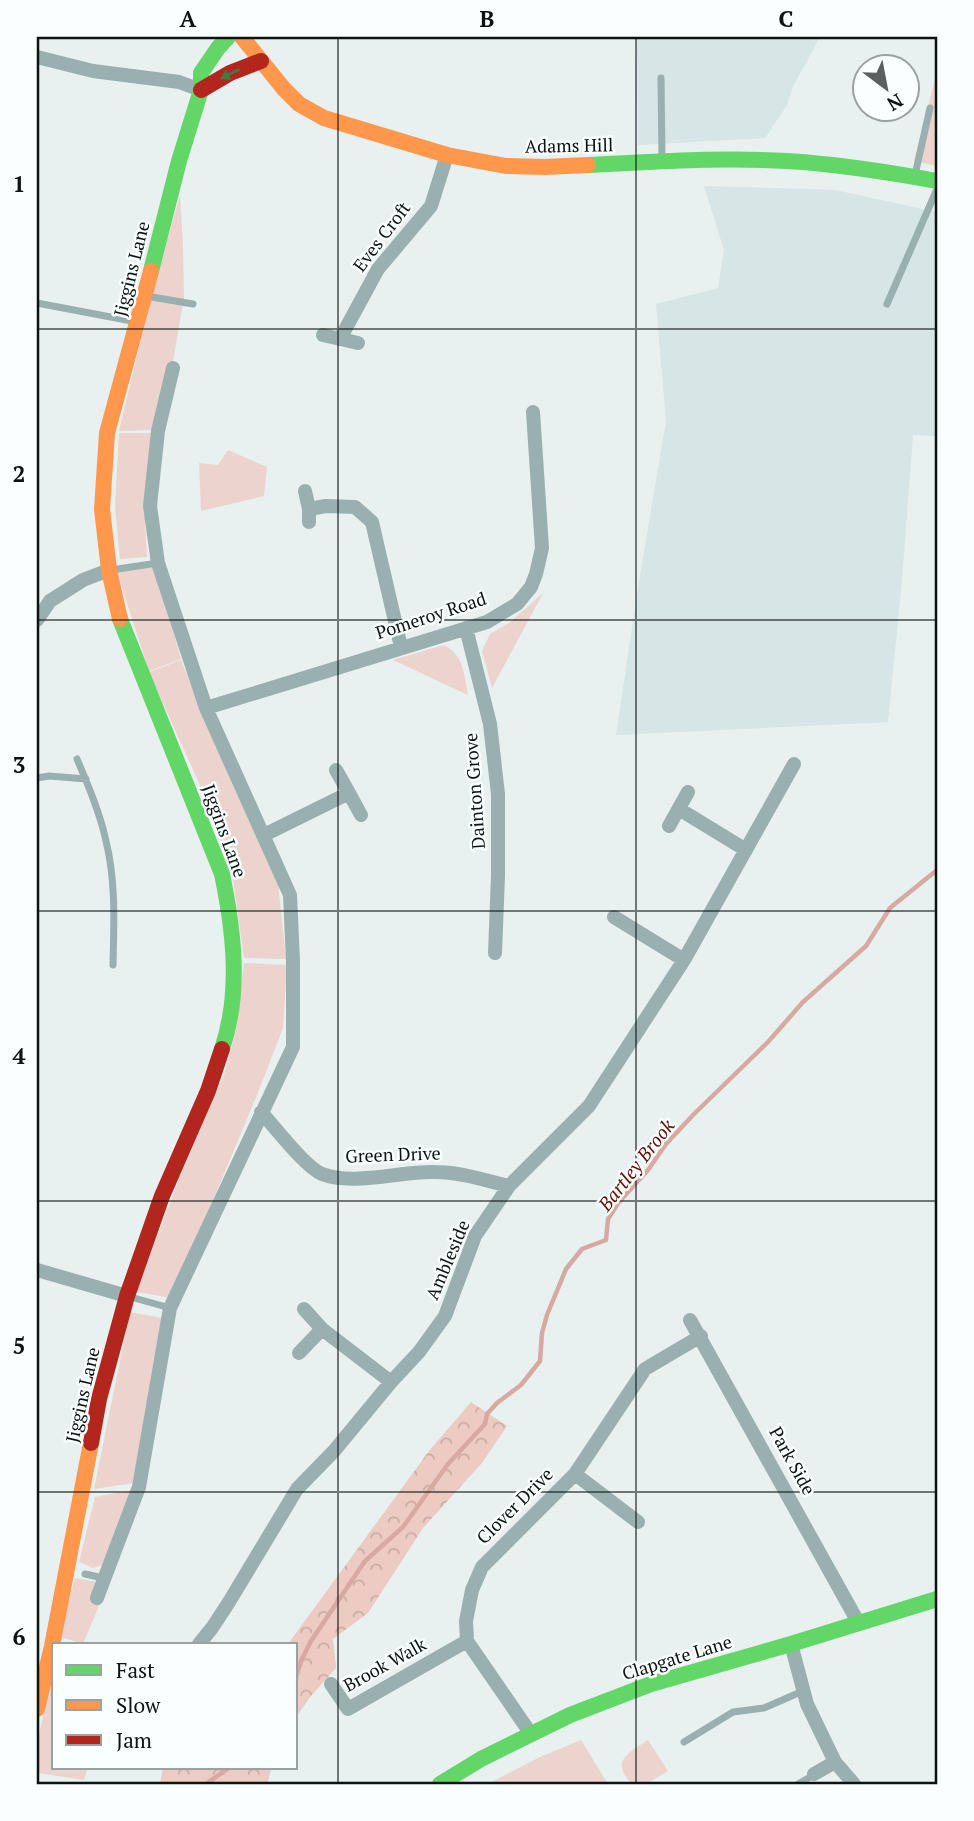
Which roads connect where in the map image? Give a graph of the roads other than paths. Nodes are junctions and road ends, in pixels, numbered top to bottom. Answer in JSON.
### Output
{"nodes":[{"id":1,"x":228,"y":37,"type":"edge"},
{"id":2,"x":242,"y":37,"type":"edge"},
{"id":3,"x":37,"y":57,"type":"edge"},
{"id":4,"x":261,"y":61,"type":"junction"},
{"id":5,"x":661,"y":78,"type":"dead end"},
{"id":6,"x":201,"y":89,"type":"junction"},
{"id":7,"x":930,"y":108,"type":"dead end"},
{"id":8,"x":447,"y":155,"type":"junction"},
{"id":9,"x":662,"y":162,"type":"junction"},
{"id":10,"x":915,"y":176,"type":"junction"},
{"id":11,"x":937,"y":181,"type":"edge"},
{"id":12,"x":937,"y":189,"type":"edge"},
{"id":13,"x":145,"y":296,"type":"junction"},
{"id":14,"x":37,"y":303,"type":"edge"},
{"id":15,"x":193,"y":304,"type":"dead end"},
{"id":16,"x":887,"y":304,"type":"dead end"},
{"id":17,"x":138,"y":322,"type":"junction"},
{"id":18,"x":323,"y":335,"type":"dead end"},
{"id":19,"x":340,"y":339,"type":"junction"},
{"id":20,"x":358,"y":343,"type":"dead end"},
{"id":21,"x":173,"y":368,"type":"dead end"},
{"id":22,"x":533,"y":412,"type":"dead end"},
{"id":23,"x":305,"y":491,"type":"dead end"},
{"id":24,"x":158,"y":562,"type":"junction"},
{"id":25,"x":109,"y":570,"type":"junction"},
{"id":26,"x":37,"y":620,"type":"edge"},
{"id":27,"x":466,"y":628,"type":"junction"},
{"id":28,"x":401,"y":647,"type":"junction"},
{"id":29,"x":206,"y":708,"type":"junction"},
{"id":30,"x":77,"y":759,"type":"dead end"},
{"id":31,"x":794,"y":764,"type":"dead end"},
{"id":32,"x":336,"y":770,"type":"dead end"},
{"id":33,"x":37,"y":778,"type":"edge"},
{"id":34,"x":86,"y":779,"type":"junction"},
{"id":35,"x":688,"y":792,"type":"dead end"},
{"id":36,"x":349,"y":793,"type":"junction"},
{"id":37,"x":679,"y":809,"type":"junction"},
{"id":38,"x":361,"y":815,"type":"dead end"},
{"id":39,"x":669,"y":826,"type":"dead end"},
{"id":40,"x":264,"y":835,"type":"junction"},
{"id":41,"x":746,"y":850,"type":"junction"},
{"id":42,"x":614,"y":918,"type":"dead end"},
{"id":43,"x":495,"y":953,"type":"dead end"},
{"id":44,"x":684,"y":960,"type":"junction"},
{"id":45,"x":113,"y":965,"type":"dead end"},
{"id":46,"x":261,"y":1112,"type":"junction"},
{"id":47,"x":509,"y":1186,"type":"junction"},
{"id":48,"x":37,"y":1270,"type":"edge"},
{"id":49,"x":127,"y":1296,"type":"junction"},
{"id":50,"x":170,"y":1308,"type":"junction"},
{"id":51,"x":304,"y":1309,"type":"dead end"},
{"id":52,"x":691,"y":1320,"type":"dead end"},
{"id":53,"x":322,"y":1329,"type":"junction"},
{"id":54,"x":701,"y":1336,"type":"junction"},
{"id":55,"x":299,"y":1353,"type":"dead end"},
{"id":56,"x":391,"y":1382,"type":"junction"},
{"id":57,"x":575,"y":1474,"type":"junction"},
{"id":58,"x":638,"y":1522,"type":"dead end"},
{"id":59,"x":85,"y":1574,"type":"dead end"},
{"id":60,"x":103,"y":1578,"type":"junction"},
{"id":61,"x":97,"y":1598,"type":"dead end"},
{"id":62,"x":937,"y":1599,"type":"edge"},
{"id":63,"x":858,"y":1622,"type":"junction"},
{"id":64,"x":467,"y":1640,"type":"junction"},
{"id":65,"x":54,"y":1643,"type":"edge"},
{"id":66,"x":200,"y":1643,"type":"edge"},
{"id":67,"x":791,"y":1644,"type":"junction"},
{"id":68,"x":52,"y":1651,"type":"edge"},
{"id":69,"x":331,"y":1684,"type":"dead end"},
{"id":70,"x":804,"y":1691,"type":"junction"},
{"id":71,"x":37,"y":1709,"type":"edge"},
{"id":72,"x":531,"y":1734,"type":"junction"},
{"id":73,"x":684,"y":1742,"type":"dead end"},
{"id":74,"x":835,"y":1762,"type":"junction"},
{"id":75,"x":814,"y":1774,"type":"joint"},
{"id":76,"x":440,"y":1784,"type":"edge"},
{"id":77,"x":798,"y":1784,"type":"edge"},
{"id":78,"x":854,"y":1784,"type":"edge"}],
"edges":[{"from":1,"to":6,"type":"street","name":"Jiggins Lane"},
{"from":2,"to":4,"type":"street","name":"Adams Hill"},
{"from":3,"to":6,"type":"street"},
{"from":4,"to":6,"type":"street","one_way":true},
{"from":4,"to":8,"type":"street","name":"Adams Hill"},
{"from":5,"to":9,"type":"lane"},
{"from":6,"to":13,"type":"street","name":"Jiggins Lane"},
{"from":7,"to":10,"type":"lane"},
{"from":8,"to":9,"type":"street","name":"Adams Hill"},
{"from":8,"to":19,"type":"street","name":"Eves Croft"},
{"from":9,"to":10,"type":"street","name":"Adams Hill"},
{"from":10,"to":11,"type":"street","name":"Adams Hill"},
{"from":12,"to":16,"type":"lane"},
{"from":13,"to":15,"type":"lane"},
{"from":13,"to":17,"type":"street","name":"Jiggins Lane"},
{"from":14,"to":17,"type":"lane"},
{"from":17,"to":25,"type":"street","name":"Jiggins Lane"},
{"from":18,"to":19,"type":"street"},
{"from":19,"to":20,"type":"street"},
{"from":21,"to":24,"type":"street","name":"Jiggins Lane"},
{"from":22,"to":27,"type":"street","name":"Pomeroy Road"},
{"from":23,"to":28,"type":"street"},
{"from":24,"to":25,"type":"lane"},
{"from":24,"to":29,"type":"street","name":"Jiggins Lane"},
{"from":25,"to":26,"type":"street"},
{"from":25,"to":49,"type":"street","name":"Jiggins Lane"},
{"from":27,"to":28,"type":"street","name":"Pomeroy Road"},
{"from":27,"to":43,"type":"street","name":"Dainton Grove"},
{"from":28,"to":29,"type":"street","name":"Pomeroy Road"},
{"from":29,"to":40,"type":"street","name":"Jiggins Lane"},
{"from":30,"to":34,"type":"lane"},
{"from":31,"to":41,"type":"street","name":"Ambleside"},
{"from":32,"to":36,"type":"street"},
{"from":33,"to":34,"type":"lane"},
{"from":34,"to":45,"type":"lane"},
{"from":35,"to":37,"type":"street"},
{"from":36,"to":38,"type":"street"},
{"from":36,"to":40,"type":"street"},
{"from":37,"to":39,"type":"street"},
{"from":37,"to":41,"type":"street"},
{"from":40,"to":46,"type":"street","name":"Jiggins Lane"},
{"from":41,"to":44,"type":"street","name":"Ambleside"},
{"from":42,"to":44,"type":"street"},
{"from":44,"to":47,"type":"street","name":"Ambleside"},
{"from":46,"to":47,"type":"street","name":"Green Drive"},
{"from":46,"to":50,"type":"street","name":"Jiggins Lane"},
{"from":47,"to":56,"type":"street","name":"Ambleside"},
{"from":48,"to":49,"type":"street"},
{"from":49,"to":50,"type":"lane"},
{"from":49,"to":65,"type":"street","name":"Jiggins Lane"},
{"from":50,"to":60,"type":"street","name":"Jiggins Lane"},
{"from":51,"to":53,"type":"street"},
{"from":52,"to":54,"type":"street","name":"Park Side"},
{"from":53,"to":55,"type":"street"},
{"from":53,"to":56,"type":"street"},
{"from":54,"to":57,"type":"street","name":"Clover Drive"},
{"from":54,"to":63,"type":"street","name":"Park Side"},
{"from":56,"to":66,"type":"street","name":"Ambleside"},
{"from":57,"to":58,"type":"street"},
{"from":57,"to":64,"type":"street","name":"Clover Drive"},
{"from":59,"to":60,"type":"lane"},
{"from":60,"to":61,"type":"street","name":"Jiggins Lane"},
{"from":62,"to":63,"type":"street","name":"Clapgate Lane"},
{"from":63,"to":67,"type":"street","name":"Clapgate Lane"},
{"from":64,"to":69,"type":"street","name":"Brook Walk"},
{"from":64,"to":72,"type":"street"},
{"from":67,"to":70,"type":"street"},
{"from":67,"to":72,"type":"street","name":"Clapgate Lane"},
{"from":68,"to":71,"type":"street","name":"Jiggins Lane"},
{"from":70,"to":73,"type":"lane"},
{"from":70,"to":74,"type":"street"},
{"from":72,"to":76,"type":"street","name":"Clapgate Lane"},
{"from":74,"to":75,"type":"street"},
{"from":74,"to":78,"type":"street"},
{"from":75,"to":77,"type":"lane"}]}
